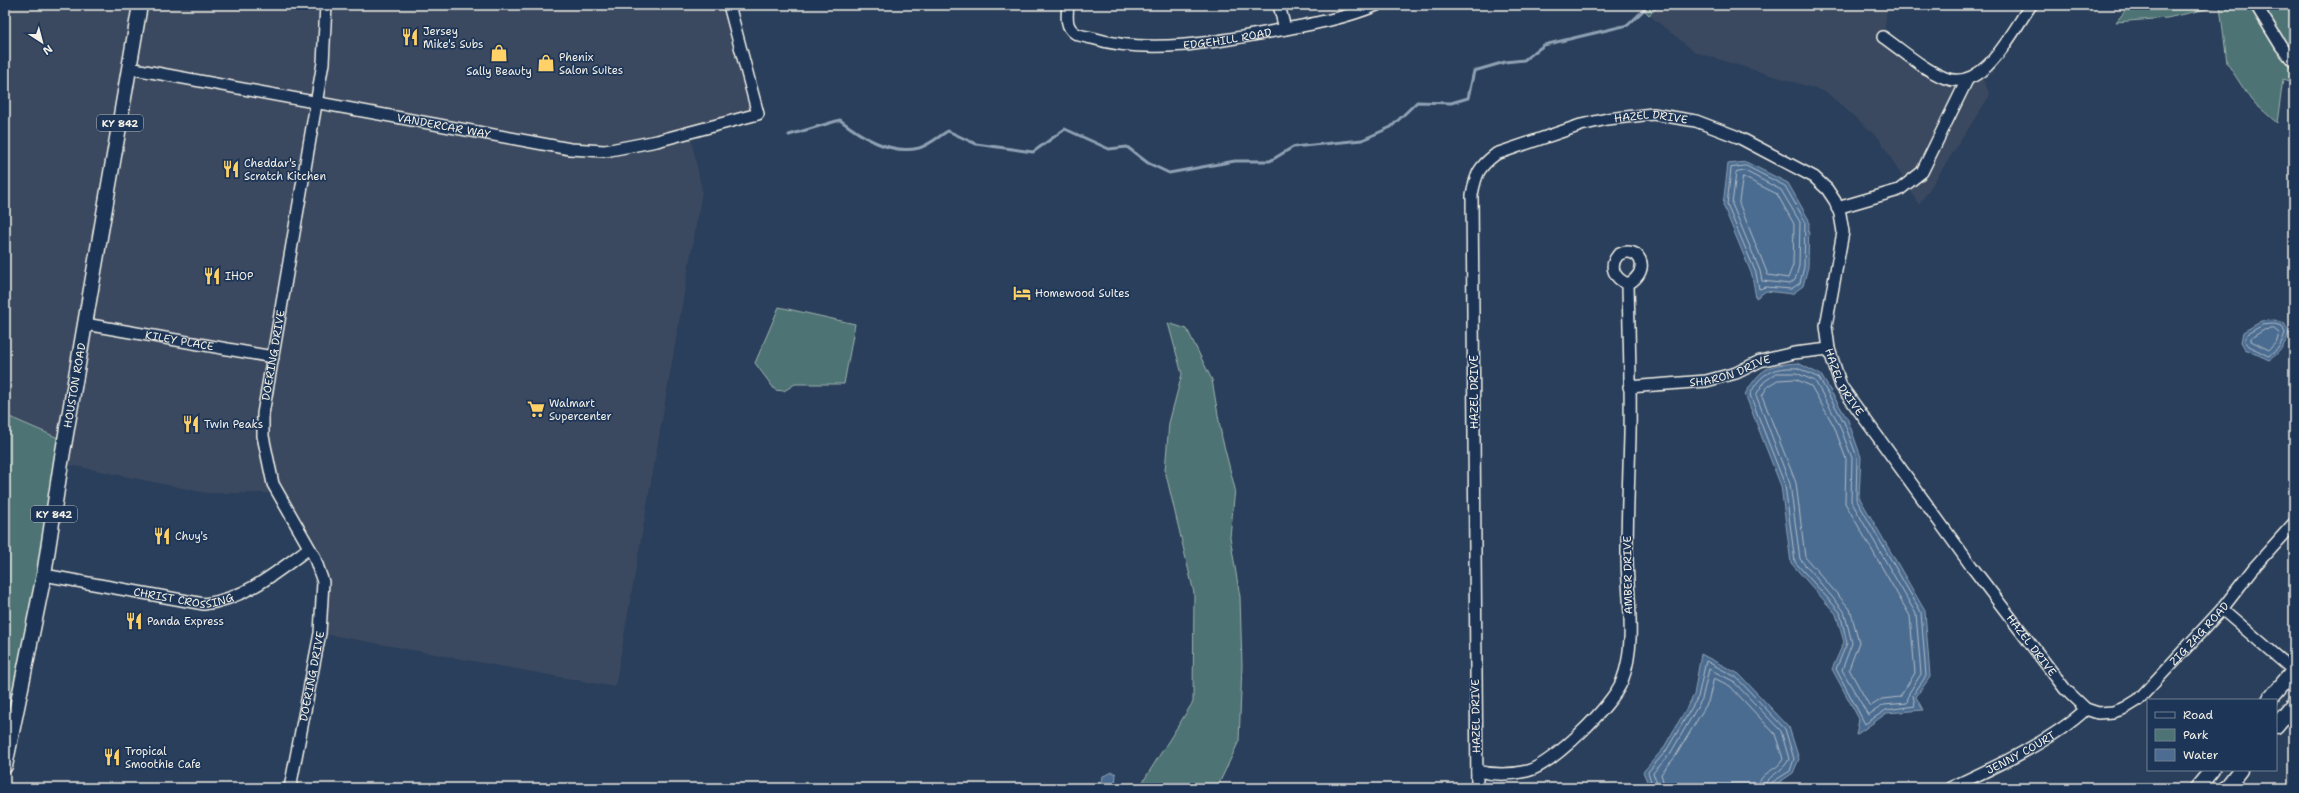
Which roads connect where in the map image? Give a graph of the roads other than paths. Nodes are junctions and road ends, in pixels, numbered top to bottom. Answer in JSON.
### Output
{"nodes":[{"id":1,"x":140,"y":5,"type":"edge"},
{"id":2,"x":326,"y":5,"type":"edge"},
{"id":3,"x":729,"y":5,"type":"edge"},
{"id":4,"x":1068,"y":5,"type":"edge"},
{"id":5,"x":1279,"y":5,"type":"edge"},
{"id":6,"x":1377,"y":5,"type":"edge"},
{"id":7,"x":2030,"y":5,"type":"edge"},
{"id":8,"x":2256,"y":5,"type":"edge"},
{"id":9,"x":1285,"y":29,"type":"junction"},
{"id":10,"x":1884,"y":37,"type":"dead end"},
{"id":11,"x":2294,"y":62,"type":"edge"},
{"id":12,"x":130,"y":68,"type":"junction"},
{"id":13,"x":1967,"y":80,"type":"junction"},
{"id":14,"x":316,"y":103,"type":"junction"},
{"id":15,"x":1837,"y":208,"type":"junction"},
{"id":16,"x":1628,"y":284,"type":"dead end"},
{"id":17,"x":85,"y":324,"type":"junction"},
{"id":18,"x":1829,"y":349,"type":"junction"},
{"id":19,"x":273,"y":357,"type":"junction"},
{"id":20,"x":1629,"y":387,"type":"junction"},
{"id":21,"x":2294,"y":523,"type":"edge"},
{"id":22,"x":309,"y":548,"type":"junction"},
{"id":23,"x":44,"y":575,"type":"junction"},
{"id":24,"x":2222,"y":609,"type":"junction"},
{"id":25,"x":2294,"y":671,"type":"edge"},
{"id":26,"x":2271,"y":699,"type":"edge"},
{"id":27,"x":2294,"y":704,"type":"edge"},
{"id":28,"x":2086,"y":709,"type":"junction"},
{"id":29,"x":2277,"y":725,"type":"edge"},
{"id":30,"x":5,"y":766,"type":"edge"},
{"id":31,"x":1476,"y":771,"type":"junction"},
{"id":32,"x":2211,"y":771,"type":"edge"},
{"id":33,"x":2239,"y":771,"type":"edge"},
{"id":34,"x":290,"y":788,"type":"edge"},
{"id":35,"x":1476,"y":788,"type":"edge"},
{"id":36,"x":1950,"y":788,"type":"edge"},
{"id":37,"x":2197,"y":788,"type":"edge"},
{"id":38,"x":2226,"y":788,"type":"edge"}],
"edges":[{"from":1,"to":12,"type":"main road","name":"HOUSTON ROAD","number":"KY 842"},
{"from":2,"to":14,"type":"street","name":"DOERING DRIVE"},
{"from":3,"to":14,"type":"street","name":"VANDERCAR WAY"},
{"from":4,"to":9,"type":"street","name":"EDGEHILL ROAD"},
{"from":5,"to":9,"type":"street"},
{"from":6,"to":9,"type":"street","name":"EDGEHILL ROAD"},
{"from":7,"to":13,"type":"street"},
{"from":8,"to":11,"type":"street"},
{"from":10,"to":13,"type":"street"},
{"from":12,"to":14,"type":"street","name":"VANDERCAR WAY"},
{"from":12,"to":17,"type":"main road","name":"HOUSTON ROAD","number":"KY 842"},
{"from":13,"to":15,"type":"street"},
{"from":14,"to":19,"type":"street","name":"DOERING DRIVE"},
{"from":15,"to":18,"type":"street","name":"HAZEL DRIVE"},
{"from":15,"to":31,"type":"street","name":"HAZEL DRIVE"},
{"from":16,"to":20,"type":"street","name":"AMBER DRIVE"},
{"from":17,"to":19,"type":"street","name":"KILEY PLACE"},
{"from":17,"to":23,"type":"main road","name":"HOUSTON ROAD","number":"KY 842"},
{"from":18,"to":20,"type":"street","name":"SHARON DRIVE"},
{"from":18,"to":28,"type":"street","name":"HAZEL DRIVE"},
{"from":19,"to":22,"type":"street","name":"DOERING DRIVE"},
{"from":20,"to":31,"type":"street","name":"AMBER DRIVE"},
{"from":21,"to":24,"type":"street","name":"ZIG ZAG ROAD"},
{"from":22,"to":23,"type":"street","name":"CHRIST CROSSING"},
{"from":22,"to":34,"type":"street","name":"DOERING DRIVE"},
{"from":23,"to":30,"type":"main road","name":"HOUSTON ROAD","number":"KY 842"},
{"from":24,"to":25,"type":"street"},
{"from":24,"to":28,"type":"street","name":"ZIG ZAG ROAD"},
{"from":25,"to":26,"type":"main road"},
{"from":27,"to":29,"type":"main road"},
{"from":28,"to":36,"type":"street","name":"JENNY COURT"},
{"from":31,"to":35,"type":"street","name":"HAZEL DRIVE"},
{"from":32,"to":37,"type":"main road"},
{"from":33,"to":38,"type":"main road"}]}
